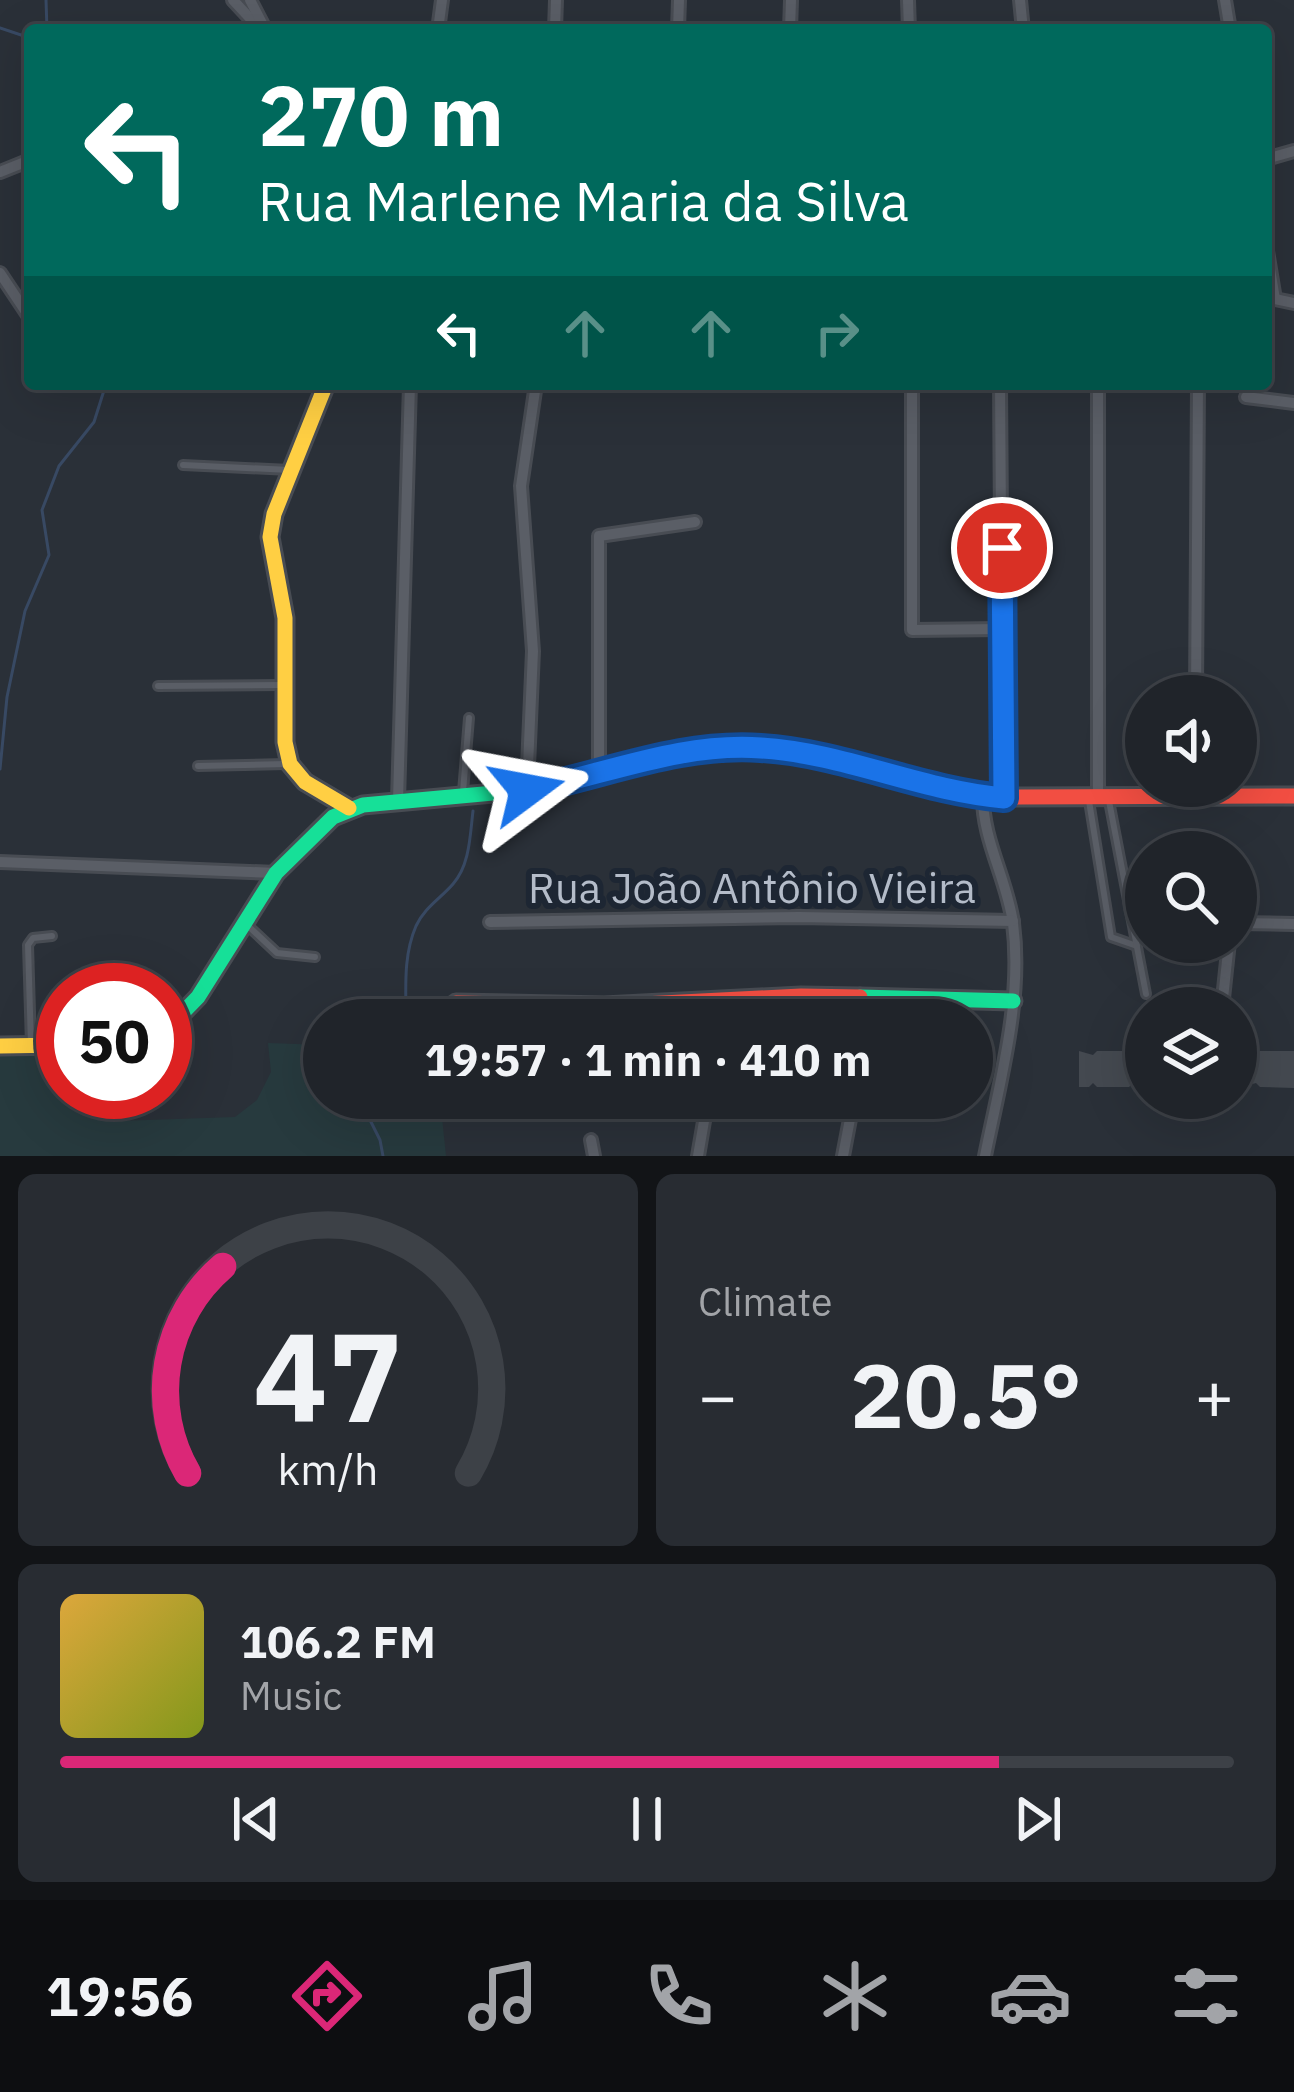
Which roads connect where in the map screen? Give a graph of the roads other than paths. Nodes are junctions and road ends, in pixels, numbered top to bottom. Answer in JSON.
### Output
{"nodes":[{"id":1,"x":233,"y":0,"type":"edge"},
{"id":2,"x":257,"y":24,"type":"edge"},
{"id":3,"x":0,"y":273,"type":"edge"},
{"id":4,"x":1272,"y":282,"type":"edge"},
{"id":5,"x":1294,"y":303,"type":"edge"},
{"id":6,"x":24,"y":309,"type":"edge"},
{"id":7,"x":324,"y":390,"type":"edge"},
{"id":8,"x":410,"y":390,"type":"edge"},
{"id":9,"x":535,"y":390,"type":"edge"},
{"id":10,"x":912,"y":390,"type":"edge"},
{"id":11,"x":1000,"y":390,"type":"edge"},
{"id":12,"x":1098,"y":390,"type":"edge"},
{"id":13,"x":1198,"y":390,"type":"edge"},
{"id":14,"x":1246,"y":398,"type":"dead end"},
{"id":15,"x":1294,"y":403,"type":"edge"},
{"id":16,"x":183,"y":465,"type":"dead end"},
{"id":17,"x":294,"y":470,"type":"junction"},
{"id":18,"x":695,"y":522,"type":"dead end"},
{"id":19,"x":1002,"y":629,"type":"junction"},
{"id":20,"x":1196,"y":675,"type":"edge"},
{"id":21,"x":286,"y":685,"type":"junction"},
{"id":22,"x":158,"y":686,"type":"dead end"},
{"id":23,"x":469,"y":718,"type":"dead end"},
{"id":24,"x":290,"y":764,"type":"junction"},
{"id":25,"x":198,"y":766,"type":"dead end"},
{"id":26,"x":599,"y":773,"type":"junction"},
{"id":27,"x":527,"y":790,"type":"junction"},
{"id":28,"x":1257,"y":794,"type":"edge"},
{"id":29,"x":1125,"y":795,"type":"edge"},
{"id":30,"x":463,"y":796,"type":"junction"},
{"id":31,"x":982,"y":796,"type":"junction"},
{"id":32,"x":1294,"y":796,"type":"edge"},
{"id":33,"x":1098,"y":797,"type":"junction"},
{"id":34,"x":1004,"y":798,"type":"junction"},
{"id":35,"x":398,"y":801,"type":"junction"},
{"id":36,"x":349,"y":808,"type":"junction"},
{"id":37,"x":0,"y":862,"type":"edge"},
{"id":38,"x":276,"y":873,"type":"junction"},
{"id":39,"x":1125,"y":900,"type":"edge"},
{"id":40,"x":243,"y":920,"type":"junction"},
{"id":41,"x":1013,"y":921,"type":"junction"},
{"id":42,"x":490,"y":922,"type":"dead end"},
{"id":43,"x":1257,"y":923,"type":"edge"},
{"id":44,"x":1294,"y":924,"type":"edge"},
{"id":45,"x":52,"y":936,"type":"dead end"},
{"id":46,"x":1125,"y":942,"type":"edge"},
{"id":47,"x":315,"y":957,"type":"dead end"},
{"id":48,"x":773,"y":999,"type":"edge"},
{"id":49,"x":928,"y":999,"type":"edge"},
{"id":50,"x":993,"y":1001,"type":"edge"},
{"id":51,"x":1013,"y":1001,"type":"junction"},
{"id":52,"x":192,"y":1004,"type":"edge"},
{"id":53,"x":0,"y":1046,"type":"edge"},
{"id":54,"x":31,"y":1046,"type":"junction"},
{"id":55,"x":36,"y":1046,"type":"edge"},
{"id":56,"x":705,"y":1119,"type":"edge"},
{"id":57,"x":850,"y":1119,"type":"edge"},
{"id":58,"x":591,"y":1141,"type":"dead end"},
{"id":59,"x":595,"y":1156,"type":"edge"},
{"id":60,"x":699,"y":1156,"type":"edge"},
{"id":61,"x":843,"y":1156,"type":"edge"},
{"id":62,"x":985,"y":1156,"type":"edge"}],
"edges":[{"from":1,"to":2,"type":"street"},
{"from":3,"to":6,"type":"street"},
{"from":4,"to":5,"type":"street"},
{"from":7,"to":17,"type":"main road"},
{"from":8,"to":35,"type":"street"},
{"from":9,"to":27,"type":"street"},
{"from":10,"to":19,"type":"street"},
{"from":11,"to":19,"type":"street"},
{"from":12,"to":33,"type":"street"},
{"from":13,"to":20,"type":"street"},
{"from":14,"to":15,"type":"street"},
{"from":16,"to":17,"type":"lane"},
{"from":17,"to":21,"type":"main road"},
{"from":18,"to":26,"type":"street"},
{"from":19,"to":34,"type":"street"},
{"from":21,"to":22,"type":"lane"},
{"from":21,"to":24,"type":"main road"},
{"from":23,"to":30,"type":"lane"},
{"from":24,"to":25,"type":"lane"},
{"from":24,"to":36,"type":"main road"},
{"from":26,"to":27,"type":"main road"},
{"from":26,"to":31,"type":"main road"},
{"from":27,"to":30,"type":"main road"},
{"from":28,"to":32,"type":"main road"},
{"from":29,"to":33,"type":"main road"},
{"from":30,"to":35,"type":"main road"},
{"from":31,"to":34,"type":"main road"},
{"from":31,"to":41,"type":"street"},
{"from":33,"to":34,"type":"main road"},
{"from":33,"to":39,"type":"lane"},
{"from":33,"to":46,"type":"lane"},
{"from":35,"to":36,"type":"main road"},
{"from":36,"to":38,"type":"main road"},
{"from":37,"to":38,"type":"street"},
{"from":38,"to":40,"type":"main road"},
{"from":40,"to":47,"type":"lane"},
{"from":40,"to":52,"type":"main road"},
{"from":41,"to":42,"type":"street","name":"Rua João Antônio Vieira"},
{"from":41,"to":51,"type":"street"},
{"from":43,"to":44,"type":"street"},
{"from":45,"to":54,"type":"lane"},
{"from":48,"to":49,"type":"main road"},
{"from":50,"to":51,"type":"main road"},
{"from":51,"to":62,"type":"street"},
{"from":53,"to":54,"type":"main road"},
{"from":54,"to":55,"type":"main road"},
{"from":56,"to":60,"type":"street"},
{"from":57,"to":61,"type":"street"},
{"from":58,"to":59,"type":"street"}]}
